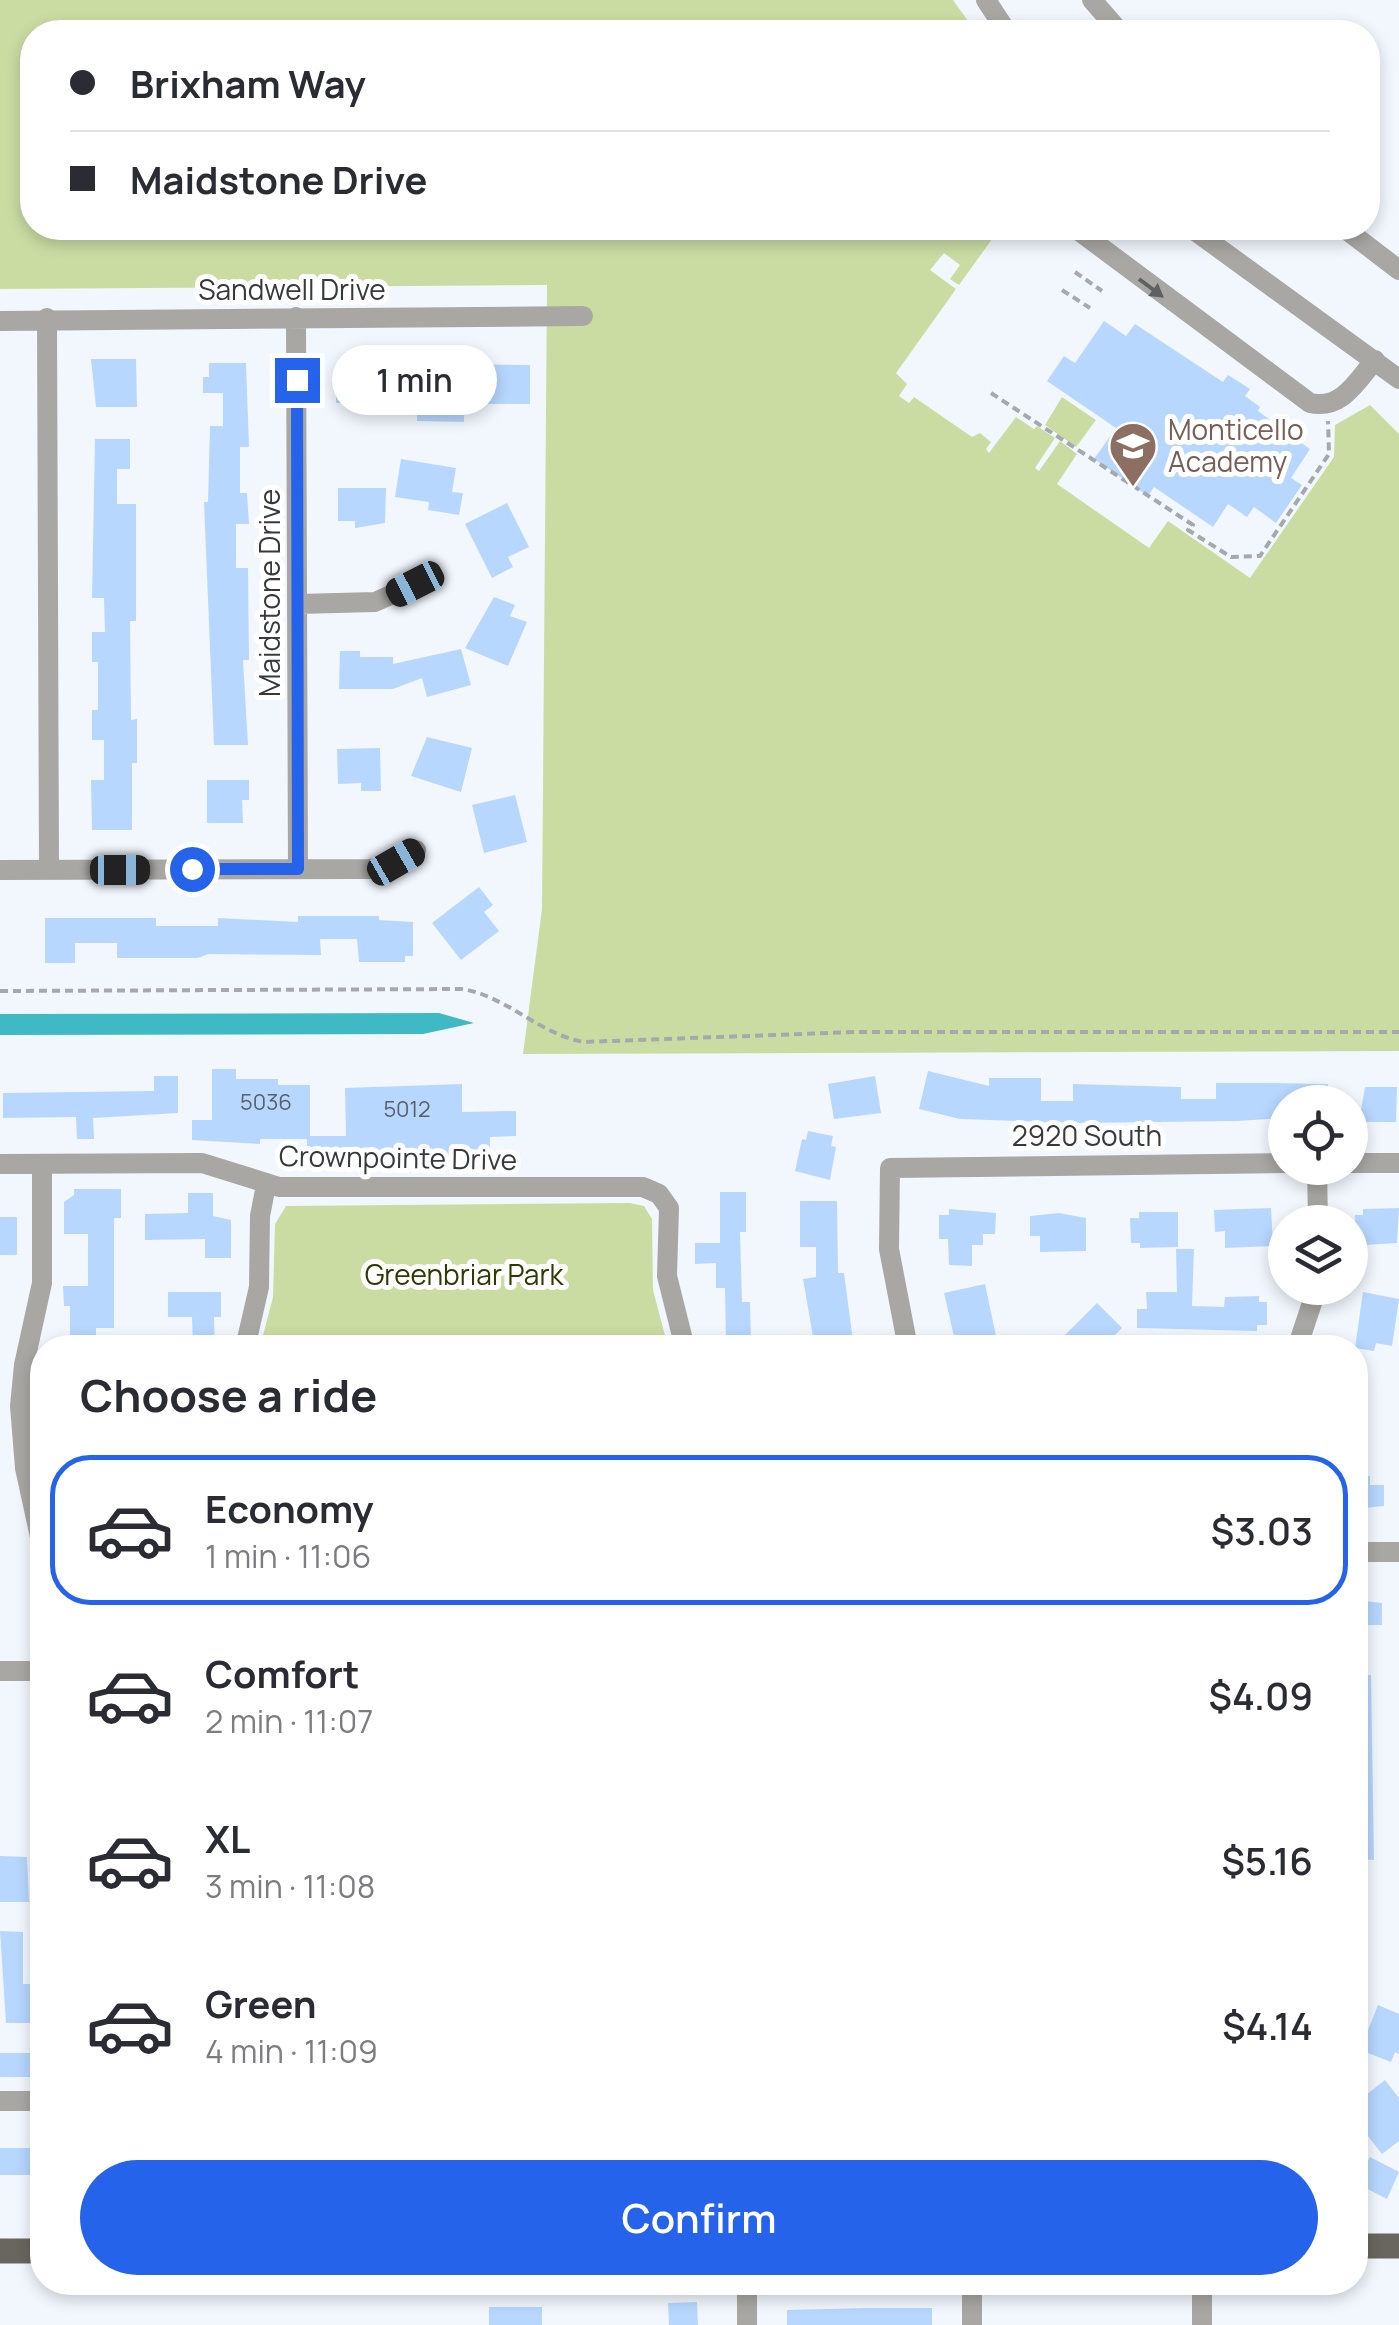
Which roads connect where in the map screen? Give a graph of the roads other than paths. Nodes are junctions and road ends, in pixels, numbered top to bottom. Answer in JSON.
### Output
{"nodes":[{"id":1,"x":1092,"y":0,"type":"edge"},
{"id":2,"x":1110,"y":20,"type":"edge"},
{"id":3,"x":1090,"y":240,"type":"edge"},
{"id":4,"x":1220,"y":240,"type":"edge"},
{"id":5,"x":1360,"y":240,"type":"edge"},
{"id":6,"x":1399,"y":270,"type":"edge"},
{"id":7,"x":583,"y":316,"type":"dead end"},
{"id":8,"x":296,"y":317,"type":"junction"},
{"id":9,"x":47,"y":318,"type":"junction"},
{"id":10,"x":0,"y":321,"type":"edge"},
{"id":11,"x":1375,"y":360,"type":"junction"},
{"id":12,"x":1399,"y":379,"type":"edge"},
{"id":13,"x":415,"y":584,"type":"dead end"},
{"id":14,"x":298,"y":604,"type":"junction"},
{"id":15,"x":416,"y":850,"type":"dead end"},
{"id":16,"x":298,"y":869,"type":"junction"},
{"id":17,"x":0,"y":870,"type":"edge"},
{"id":18,"x":49,"y":870,"type":"junction"},
{"id":19,"x":1268,"y":1163,"type":"edge"},
{"id":20,"x":1368,"y":1163,"type":"edge"},
{"id":21,"x":1399,"y":1163,"type":"edge"},
{"id":22,"x":0,"y":1164,"type":"edge"},
{"id":23,"x":42,"y":1164,"type":"junction"},
{"id":24,"x":266,"y":1185,"type":"junction"},
{"id":25,"x":1312,"y":1305,"type":"edge"},
{"id":26,"x":31,"y":1335,"type":"edge"},
{"id":27,"x":248,"y":1335,"type":"edge"},
{"id":28,"x":683,"y":1335,"type":"edge"},
{"id":29,"x":906,"y":1335,"type":"edge"},
{"id":30,"x":1302,"y":1335,"type":"edge"},
{"id":31,"x":30,"y":1338,"type":"edge"},
{"id":32,"x":30,"y":1491,"type":"edge"},
{"id":33,"x":1368,"y":1552,"type":"edge"},
{"id":34,"x":1399,"y":1552,"type":"edge"},
{"id":35,"x":0,"y":1671,"type":"edge"},
{"id":36,"x":30,"y":1671,"type":"edge"},
{"id":37,"x":0,"y":2100,"type":"edge"},
{"id":38,"x":30,"y":2100,"type":"edge"},
{"id":39,"x":1368,"y":2246,"type":"edge"},
{"id":40,"x":1399,"y":2246,"type":"edge"},
{"id":41,"x":0,"y":2251,"type":"edge"},
{"id":42,"x":30,"y":2251,"type":"edge"},
{"id":43,"x":748,"y":2295,"type":"edge"},
{"id":44,"x":972,"y":2295,"type":"edge"},
{"id":45,"x":1202,"y":2295,"type":"edge"},
{"id":46,"x":748,"y":2325,"type":"edge"},
{"id":47,"x":972,"y":2325,"type":"edge"},
{"id":48,"x":1202,"y":2325,"type":"edge"}],
"edges":[{"from":1,"to":2,"type":"street"},
{"from":3,"to":11,"type":"street","one_way":true},
{"from":4,"to":11,"type":"street"},
{"from":5,"to":6,"type":"street"},
{"from":7,"to":8,"type":"street","name":"Sandwell Drive"},
{"from":8,"to":9,"type":"street","name":"Sandwell Drive"},
{"from":8,"to":14,"type":"street","name":"Maidstone Drive"},
{"from":9,"to":10,"type":"street","name":"Sandwell Drive"},
{"from":9,"to":18,"type":"street"},
{"from":11,"to":12,"type":"street"},
{"from":13,"to":14,"type":"street"},
{"from":14,"to":16,"type":"street","name":"Maidstone Drive"},
{"from":15,"to":16,"type":"street"},
{"from":16,"to":18,"type":"street"},
{"from":17,"to":18,"type":"street"},
{"from":19,"to":29,"type":"street","name":"2920 South"},
{"from":20,"to":21,"type":"street"},
{"from":22,"to":23,"type":"street","name":"Crownpointe Drive"},
{"from":23,"to":24,"type":"street","name":"Crownpointe Drive"},
{"from":23,"to":26,"type":"street"},
{"from":24,"to":27,"type":"street"},
{"from":24,"to":28,"type":"street","name":"Crownpointe Drive"},
{"from":25,"to":30,"type":"street"},
{"from":31,"to":32,"type":"street"},
{"from":33,"to":34,"type":"street"},
{"from":35,"to":36,"type":"street"},
{"from":37,"to":38,"type":"street"},
{"from":39,"to":40,"type":"main road"},
{"from":41,"to":42,"type":"main road"},
{"from":43,"to":46,"type":"street"},
{"from":44,"to":47,"type":"street"},
{"from":45,"to":48,"type":"street"}]}
